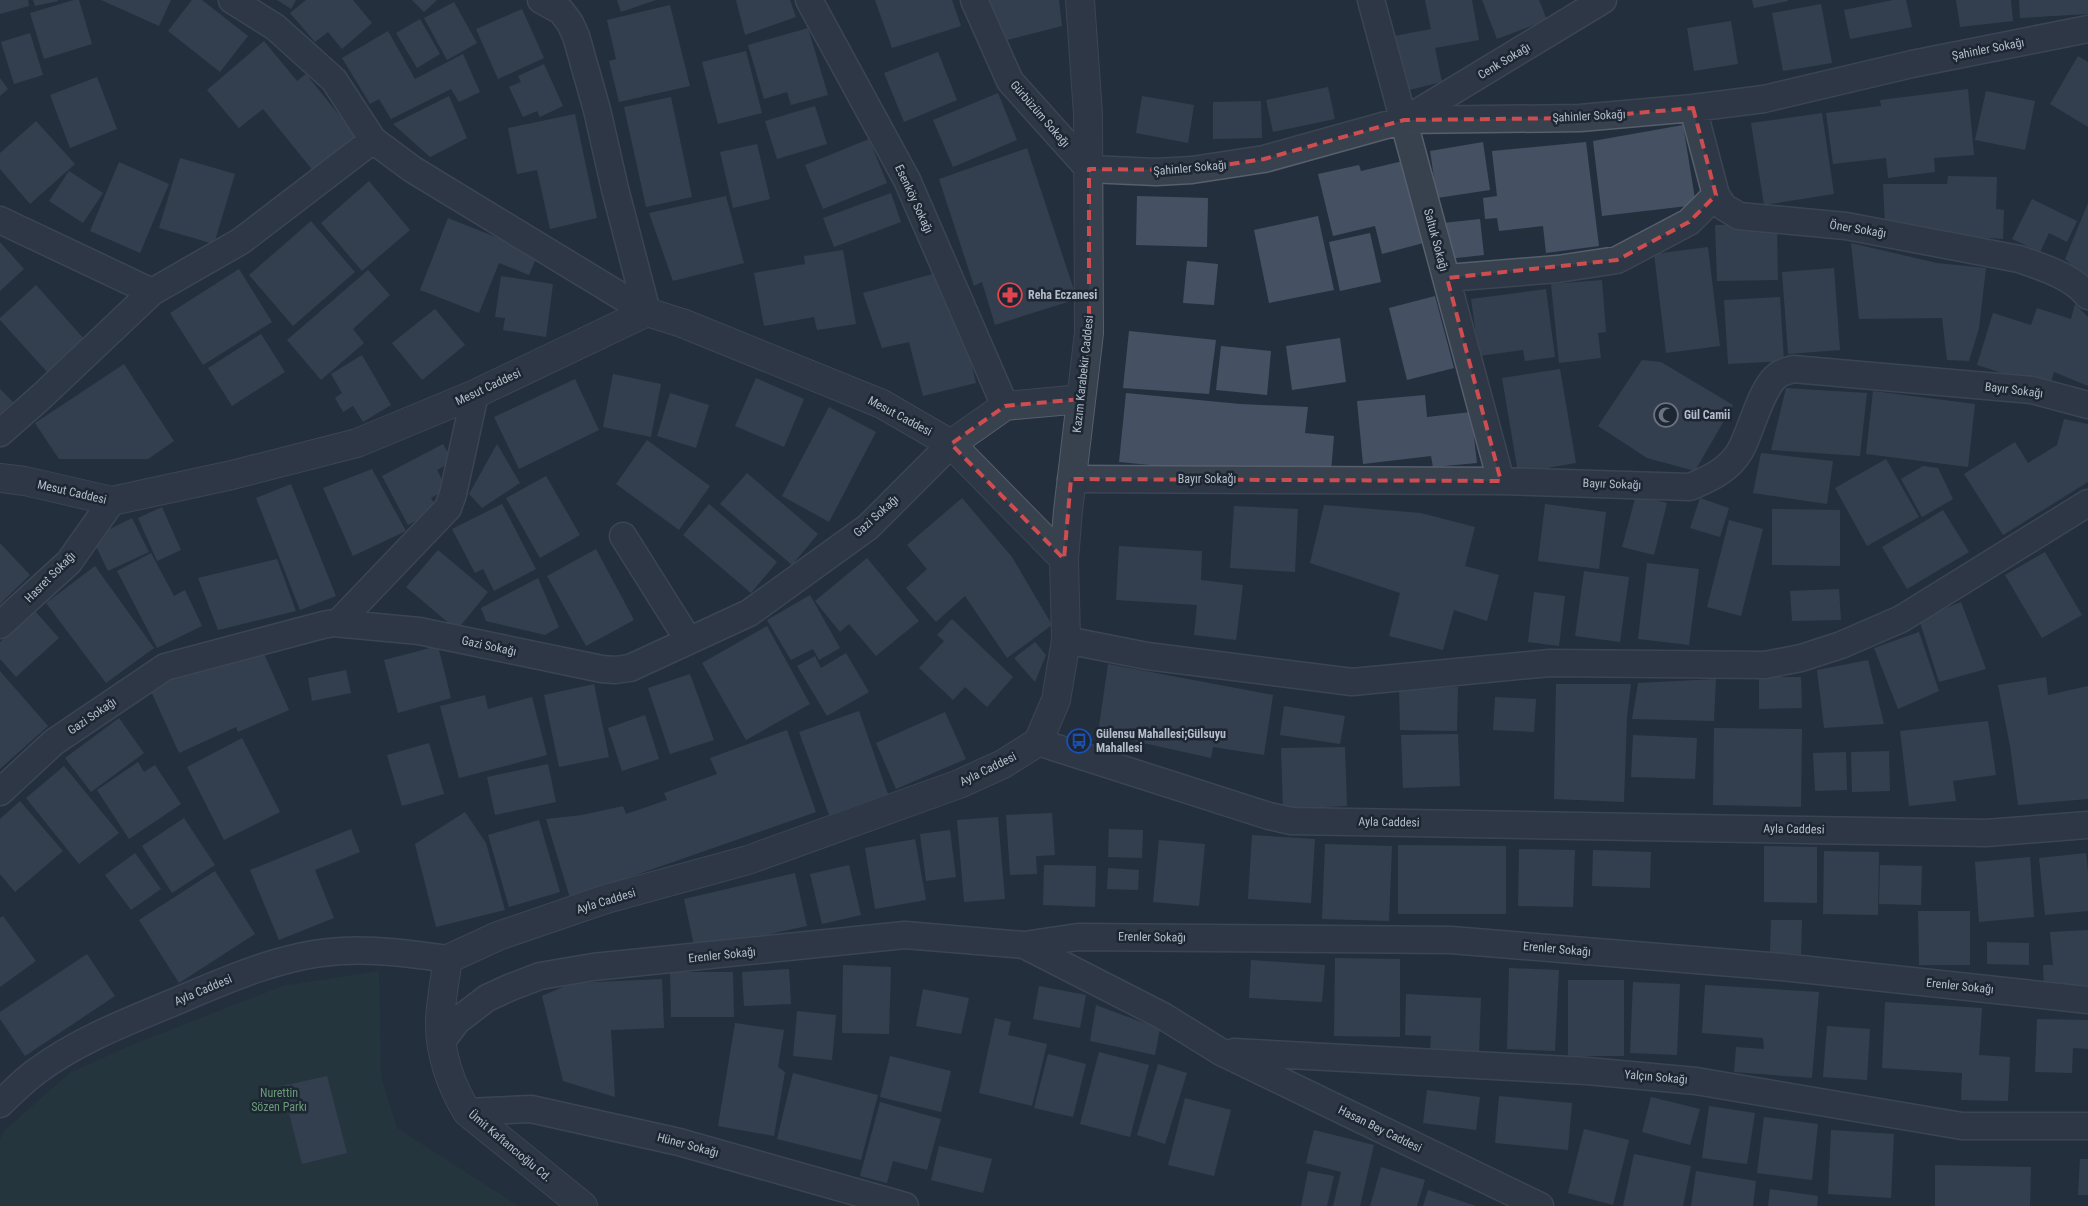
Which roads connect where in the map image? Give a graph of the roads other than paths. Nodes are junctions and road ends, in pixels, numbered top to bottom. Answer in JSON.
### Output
{"nodes":[{"id":1,"x":232,"y":0,"type":"edge"},
{"id":2,"x":541,"y":0,"type":"edge"},
{"id":3,"x":809,"y":0,"type":"edge"},
{"id":4,"x":974,"y":0,"type":"edge"},
{"id":5,"x":1080,"y":0,"type":"edge"},
{"id":6,"x":1371,"y":0,"type":"edge"},
{"id":7,"x":1603,"y":0,"type":"edge"},
{"id":8,"x":2088,"y":29,"type":"edge"},
{"id":9,"x":1693,"y":108,"type":"junction"},
{"id":10,"x":1404,"y":120,"type":"junction"},
{"id":11,"x":373,"y":140,"type":"junction"},
{"id":12,"x":1089,"y":169,"type":"junction"},
{"id":13,"x":1716,"y":194,"type":"junction"},
{"id":14,"x":0,"y":220,"type":"edge"},
{"id":15,"x":1447,"y":278,"type":"junction"},
{"id":16,"x":152,"y":292,"type":"junction"},
{"id":17,"x":2088,"y":296,"type":"edge"},
{"id":18,"x":648,"y":312,"type":"junction"},
{"id":19,"x":475,"y":394,"type":"junction"},
{"id":20,"x":1081,"y":400,"type":"junction"},
{"id":21,"x":2088,"y":405,"type":"edge"},
{"id":22,"x":1005,"y":406,"type":"junction"},
{"id":23,"x":0,"y":433,"type":"edge"},
{"id":24,"x":951,"y":444,"type":"junction"},
{"id":25,"x":0,"y":478,"type":"edge"},
{"id":26,"x":1071,"y":478,"type":"junction"},
{"id":27,"x":1500,"y":481,"type":"junction"},
{"id":28,"x":112,"y":501,"type":"junction"},
{"id":29,"x":2088,"y":503,"type":"edge"},
{"id":30,"x":623,"y":536,"type":"dead end"},
{"id":31,"x":1064,"y":559,"type":"junction"},
{"id":32,"x":338,"y":623,"type":"junction"},
{"id":33,"x":0,"y":625,"type":"edge"},
{"id":34,"x":1066,"y":640,"type":"junction"},
{"id":35,"x":689,"y":641,"type":"junction"},
{"id":36,"x":1038,"y":742,"type":"junction"},
{"id":37,"x":0,"y":792,"type":"edge"},
{"id":38,"x":2088,"y":825,"type":"edge"},
{"id":39,"x":1024,"y":945,"type":"junction"},
{"id":40,"x":448,"y":959,"type":"junction"},
{"id":41,"x":2088,"y":1000,"type":"edge"},
{"id":42,"x":442,"y":1041,"type":"junction"},
{"id":43,"x":1221,"y":1052,"type":"junction"},
{"id":44,"x":0,"y":1104,"type":"edge"},
{"id":45,"x":467,"y":1112,"type":"junction"},
{"id":46,"x":2088,"y":1126,"type":"edge"},
{"id":47,"x":583,"y":1206,"type":"edge"},
{"id":48,"x":905,"y":1206,"type":"edge"},
{"id":49,"x":1540,"y":1206,"type":"edge"}],
"edges":[{"from":1,"to":11,"type":"street"},
{"from":2,"to":18,"type":"street"},
{"from":3,"to":22,"type":"street","name":"Esenköy Sokağı"},
{"from":4,"to":12,"type":"street","name":"Gürbüzüm Sokağı"},
{"from":5,"to":12,"type":"street","name":"Kazım Karabekir Caddesi"},
{"from":6,"to":10,"type":"street","name":"Saltuk Sokağı"},
{"from":7,"to":10,"type":"street","name":"Cenk Sokağı"},
{"from":8,"to":9,"type":"street","name":"Şahinler Sokağı"},
{"from":9,"to":10,"type":"street","name":"Şahinler Sokağı"},
{"from":9,"to":13,"type":"street","name":"Öner Sokağı"},
{"from":10,"to":12,"type":"street","name":"Şahinler Sokağı"},
{"from":10,"to":15,"type":"street","name":"Saltuk Sokağı"},
{"from":11,"to":16,"type":"street"},
{"from":11,"to":18,"type":"street"},
{"from":12,"to":20,"type":"street","name":"Kazım Karabekir Caddesi"},
{"from":13,"to":15,"type":"street"},
{"from":13,"to":17,"type":"street","name":"Öner Sokağı"},
{"from":14,"to":16,"type":"street"},
{"from":15,"to":27,"type":"street","name":"Saltuk Sokağı"},
{"from":16,"to":23,"type":"street"},
{"from":18,"to":19,"type":"street","name":"Mesut Caddesi"},
{"from":18,"to":24,"type":"street","name":"Mesut Caddesi"},
{"from":19,"to":28,"type":"street","name":"Mesut Caddesi"},
{"from":19,"to":32,"type":"street"},
{"from":20,"to":22,"type":"street"},
{"from":20,"to":26,"type":"street","name":"Kazım Karabekir Caddesi"},
{"from":21,"to":27,"type":"street","name":"Bayır Sokağı"},
{"from":22,"to":24,"type":"street"},
{"from":24,"to":31,"type":"street","name":"Mesut Caddesi"},
{"from":24,"to":35,"type":"street","name":"Gazi Sokağı"},
{"from":25,"to":28,"type":"street","name":"Mesut Caddesi"},
{"from":26,"to":27,"type":"street","name":"Bayır Sokağı"},
{"from":26,"to":31,"type":"street","name":"Kazım Karabekir Caddesi"},
{"from":28,"to":33,"type":"street","name":"Hasret Sokağı"},
{"from":29,"to":34,"type":"street"},
{"from":30,"to":35,"type":"street"},
{"from":31,"to":34,"type":"street","name":"Kazım Karabekir Caddesi"},
{"from":32,"to":35,"type":"street","name":"Gazi Sokağı"},
{"from":32,"to":37,"type":"street","name":"Gazi Sokağı"},
{"from":34,"to":36,"type":"street","name":"Kazım Karabekir Caddesi"},
{"from":36,"to":38,"type":"street","name":"Ayla Caddesi"},
{"from":36,"to":40,"type":"street","name":"Ayla Caddesi"},
{"from":39,"to":41,"type":"street","name":"Erenler Sokağı"},
{"from":39,"to":42,"type":"street","name":"Erenler Sokağı"},
{"from":39,"to":43,"type":"street","name":"Erenler Sokağı"},
{"from":40,"to":42,"type":"street","name":"Ümit Kaftancıoğlu Cd."},
{"from":40,"to":44,"type":"street","name":"Ayla Caddesi"},
{"from":42,"to":45,"type":"street","name":"Ümit Kaftancıoğlu Cd."},
{"from":43,"to":46,"type":"street","name":"Yalçın Sokağı"},
{"from":43,"to":49,"type":"street","name":"Hasan Bey Caddesi"},
{"from":45,"to":47,"type":"street","name":"Ümit Kaftancıoğlu Cd."},
{"from":45,"to":48,"type":"street","name":"Hüner Sokağı"}]}
